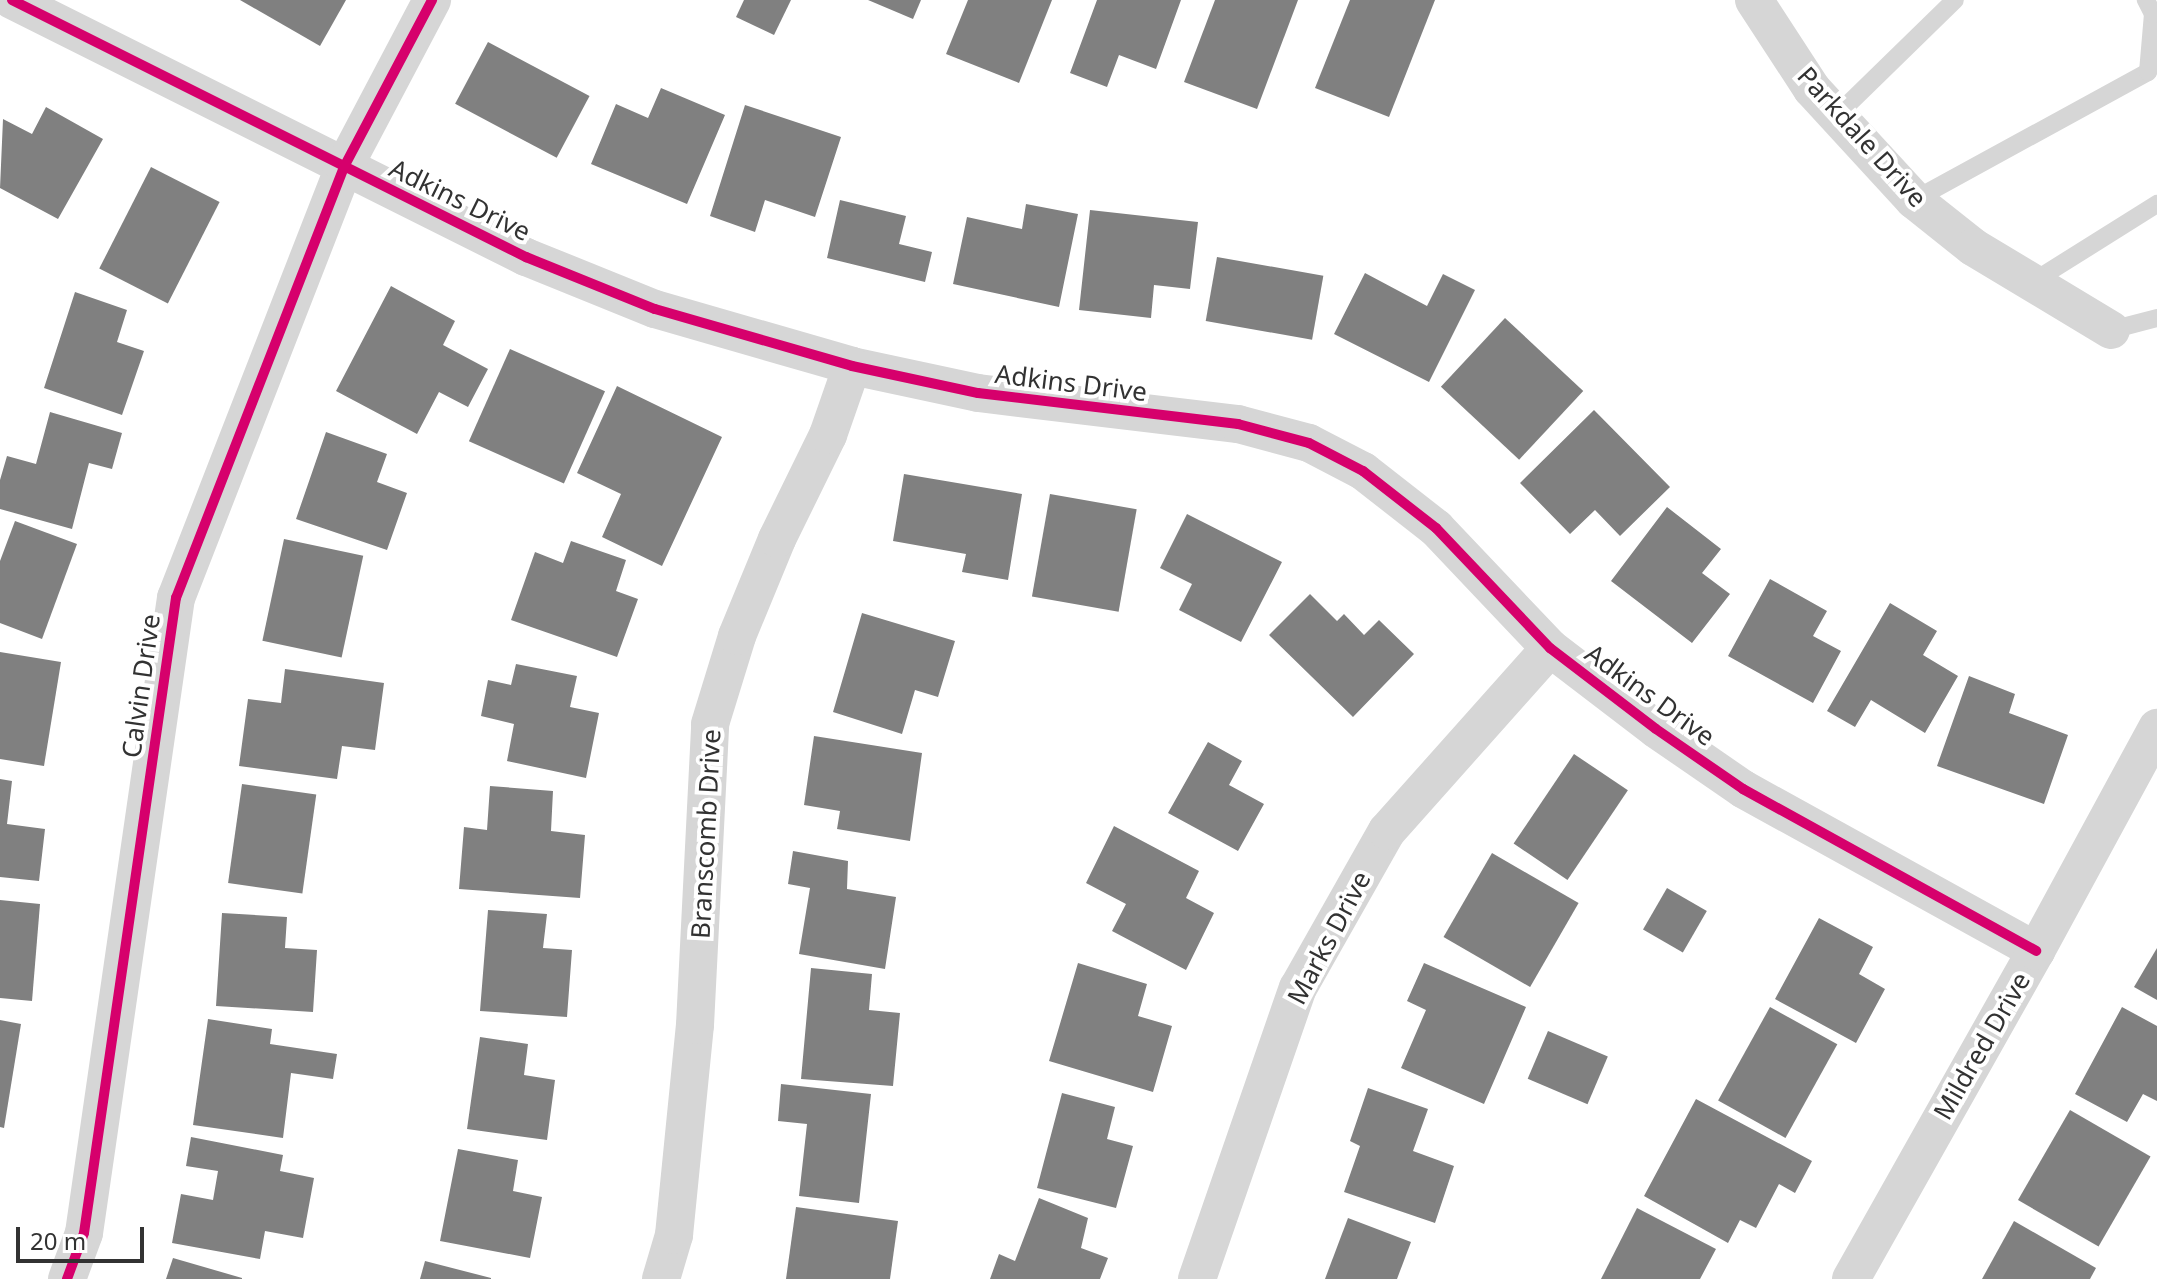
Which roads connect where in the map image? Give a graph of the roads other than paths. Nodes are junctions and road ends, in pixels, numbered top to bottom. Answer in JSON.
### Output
{"nodes":[{"id":1,"x":12,"y":0,"type":"edge"},
{"id":2,"x":432,"y":0,"type":"edge"},
{"id":3,"x":1754,"y":0,"type":"edge"},
{"id":4,"x":1955,"y":0,"type":"edge"},
{"id":5,"x":2146,"y":0,"type":"edge"},
{"id":6,"x":1836,"y":116,"type":"junction"},
{"id":7,"x":344,"y":167,"type":"junction"},
{"id":8,"x":1914,"y":200,"type":"junction"},
{"id":9,"x":2157,"y":204,"type":"edge"},
{"id":10,"x":2031,"y":283,"type":"junction"},
{"id":11,"x":2157,"y":318,"type":"edge"},
{"id":12,"x":2111,"y":330,"type":"joint"},
{"id":13,"x":852,"y":366,"type":"junction"},
{"id":14,"x":1550,"y":648,"type":"junction"},
{"id":15,"x":2157,"y":728,"type":"edge"},
{"id":16,"x":2036,"y":951,"type":"junction"},
{"id":17,"x":67,"y":1279,"type":"edge"},
{"id":18,"x":661,"y":1279,"type":"edge"},
{"id":19,"x":1197,"y":1279,"type":"edge"},
{"id":20,"x":1851,"y":1279,"type":"edge"}],
"edges":[{"from":1,"to":7,"type":"street","name":"Adkins Drive"},
{"from":2,"to":7,"type":"street","name":"Calvin Drive"},
{"from":3,"to":6,"type":"street","name":"Parkdale Drive"},
{"from":4,"to":6,"type":"lane"},
{"from":5,"to":8,"type":"lane"},
{"from":6,"to":8,"type":"street","name":"Parkdale Drive"},
{"from":7,"to":13,"type":"street","name":"Adkins Drive"},
{"from":7,"to":17,"type":"street","name":"Calvin Drive"},
{"from":8,"to":10,"type":"street","name":"Parkdale Drive"},
{"from":9,"to":10,"type":"lane"},
{"from":10,"to":12,"type":"street","name":"Parkdale Drive"},
{"from":11,"to":12,"type":"lane"},
{"from":13,"to":14,"type":"street","name":"Adkins Drive"},
{"from":13,"to":18,"type":"street","name":"Branscomb Drive"},
{"from":14,"to":16,"type":"street","name":"Adkins Drive"},
{"from":14,"to":19,"type":"street","name":"Marks Drive"},
{"from":15,"to":16,"type":"street","name":"Mildred Drive"},
{"from":16,"to":20,"type":"street","name":"Mildred Drive"}]}
